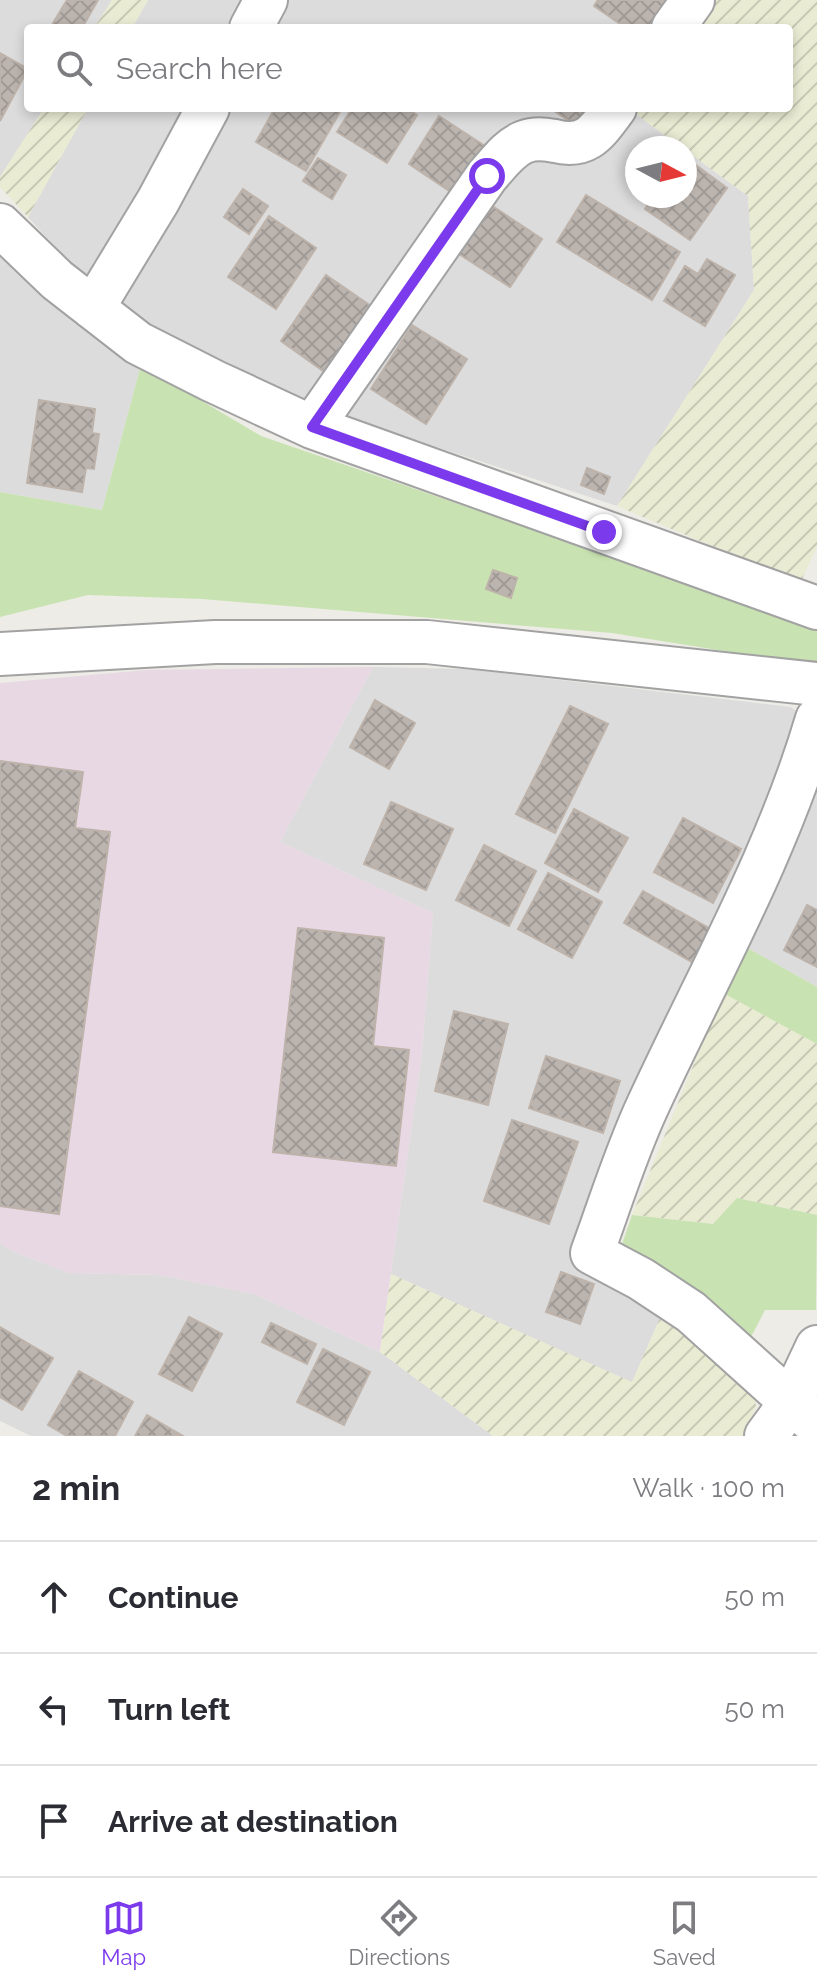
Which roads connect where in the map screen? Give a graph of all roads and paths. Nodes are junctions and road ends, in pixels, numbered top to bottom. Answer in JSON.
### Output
{"nodes":[{"id":1,"x":266,"y":0,"type":"edge"},
{"id":2,"x":693,"y":0,"type":"edge"},
{"id":3,"x":253,"y":24,"type":"edge"},
{"id":4,"x":676,"y":24,"type":"edge"},
{"id":5,"x":206,"y":112,"type":"edge"},
{"id":6,"x":612,"y":112,"type":"edge"},
{"id":7,"x":0,"y":225,"type":"edge"},
{"id":8,"x":93,"y":308,"type":"junction"},
{"id":9,"x":312,"y":427,"type":"junction"},
{"id":10,"x":817,"y":608,"type":"edge"},
{"id":11,"x":0,"y":654,"type":"edge"},
{"id":12,"x":817,"y":684,"type":"edge"},
{"id":13,"x":817,"y":719,"type":"edge"},
{"id":14,"x":817,"y":1347,"type":"edge"},
{"id":15,"x":804,"y":1413,"type":"edge"},
{"id":16,"x":766,"y":1436,"type":"edge"}],
"edges":[{"from":1,"to":3,"type":"street"},
{"from":2,"to":4,"type":"street"},
{"from":5,"to":8,"type":"street"},
{"from":6,"to":9,"type":"street"},
{"from":7,"to":8,"type":"street"},
{"from":8,"to":9,"type":"street"},
{"from":9,"to":10,"type":"street"},
{"from":11,"to":12,"type":"street"},
{"from":13,"to":15,"type":"street"},
{"from":14,"to":15,"type":"street"},
{"from":15,"to":16,"type":"street"}]}
